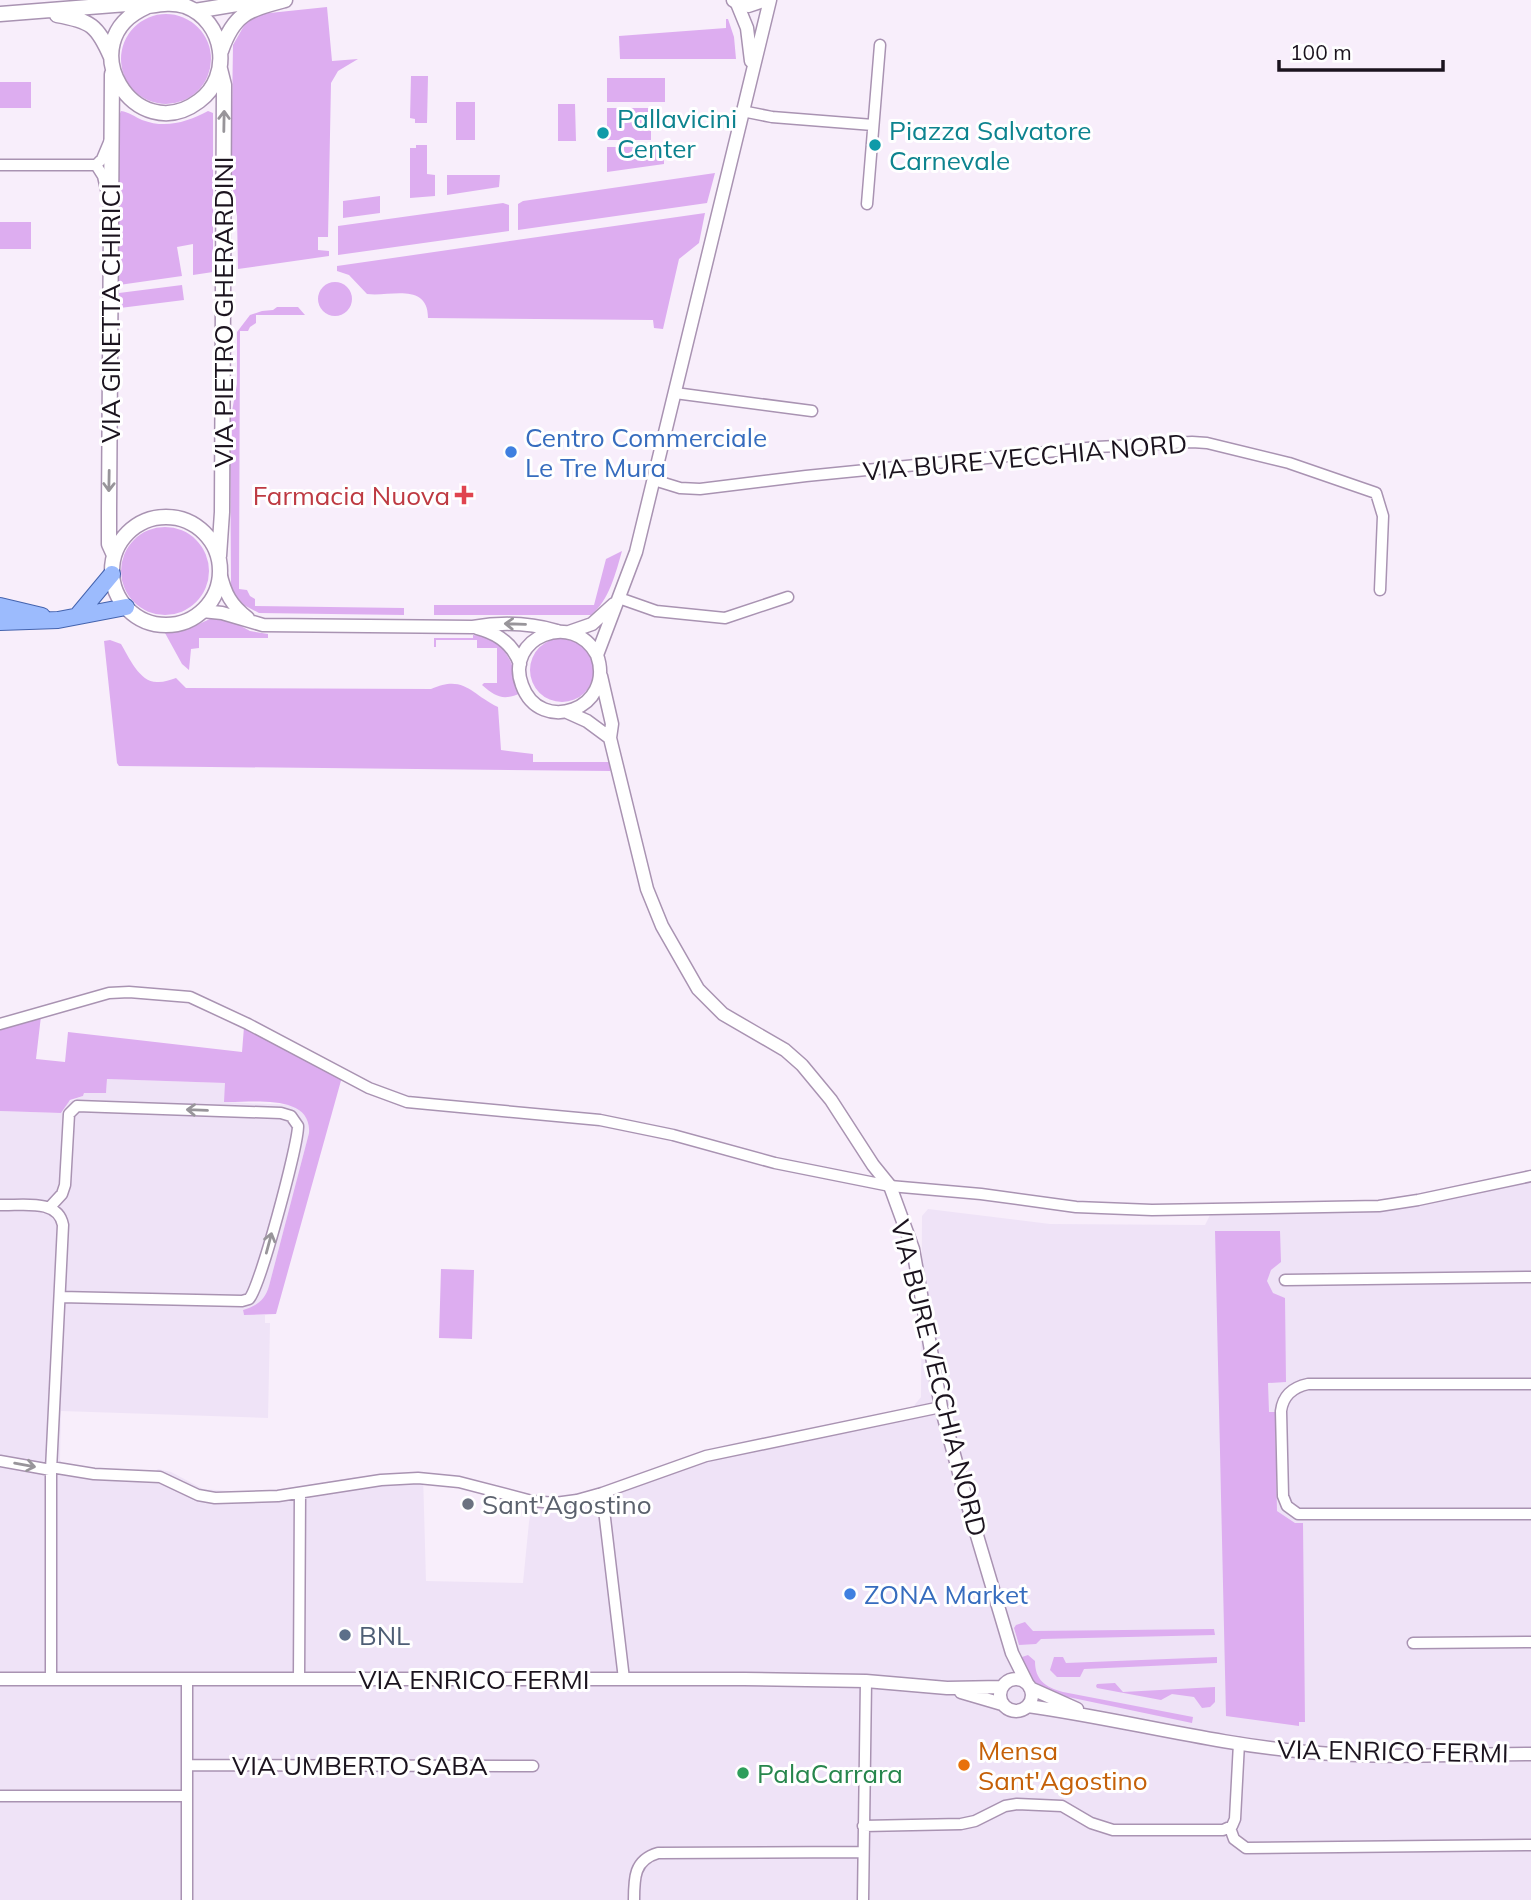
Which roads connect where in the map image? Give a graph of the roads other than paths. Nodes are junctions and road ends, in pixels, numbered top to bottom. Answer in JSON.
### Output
{"nodes":[{"id":1,"x":262,"y":0,"type":"edge"},
{"id":2,"x":275,"y":0,"type":"edge"},
{"id":3,"x":292,"y":0,"type":"edge"},
{"id":4,"x":735,"y":0,"type":"edge"},
{"id":5,"x":763,"y":0,"type":"edge"},
{"id":6,"x":770,"y":0,"type":"edge"},
{"id":7,"x":285,"y":1,"type":"edge"},
{"id":8,"x":146,"y":7,"type":"junction"},
{"id":9,"x":39,"y":12,"type":"junction"},
{"id":10,"x":195,"y":12,"type":"junction"},
{"id":11,"x":0,"y":14,"type":"edge"},
{"id":12,"x":880,"y":45,"type":"dead end"},
{"id":13,"x":220,"y":52,"type":"junction"},
{"id":14,"x":112,"y":63,"type":"junction"},
{"id":15,"x":220,"y":68,"type":"junction"},
{"id":16,"x":751,"y":72,"type":"junction"},
{"id":17,"x":742,"y":111,"type":"junction"},
{"id":18,"x":873,"y":125,"type":"junction"},
{"id":19,"x":112,"y":138,"type":"junction"},
{"id":20,"x":0,"y":165,"type":"edge"},
{"id":21,"x":96,"y":165,"type":"junction"},
{"id":22,"x":111,"y":203,"type":"junction"},
{"id":23,"x":867,"y":204,"type":"dead end"},
{"id":24,"x":675,"y":393,"type":"junction"},
{"id":25,"x":812,"y":411,"type":"dead end"},
{"id":26,"x":654,"y":481,"type":"junction"},
{"id":27,"x":114,"y":555,"type":"junction"},
{"id":28,"x":219,"y":556,"type":"junction"},
{"id":29,"x":220,"y":572,"type":"junction"},
{"id":30,"x":112,"y":574,"type":"junction"},
{"id":31,"x":1380,"y":590,"type":"dead end"},
{"id":32,"x":788,"y":597,"type":"dead end"},
{"id":33,"x":619,"y":598,"type":"junction"},
{"id":34,"x":0,"y":606,"type":"edge"},
{"id":35,"x":126,"y":607,"type":"junction"},
{"id":36,"x":202,"y":611,"type":"junction"},
{"id":37,"x":77,"y":616,"type":"junction"},
{"id":38,"x":58,"y":620,"type":"junction"},
{"id":39,"x":4,"y":623,"type":"edge"},
{"id":40,"x":254,"y":623,"type":"junction"},
{"id":41,"x":473,"y":627,"type":"junction"},
{"id":42,"x":563,"y":632,"type":"junction"},
{"id":43,"x":597,"y":655,"type":"junction"},
{"id":44,"x":520,"y":664,"type":"junction"},
{"id":45,"x":601,"y":676,"type":"junction"},
{"id":46,"x":566,"y":712,"type":"junction"},
{"id":47,"x":610,"y":738,"type":"junction"},
{"id":48,"x":0,"y":1024,"type":"edge"},
{"id":49,"x":1531,"y":1177,"type":"edge"},
{"id":50,"x":890,"y":1186,"type":"junction"},
{"id":51,"x":0,"y":1205,"type":"edge"},
{"id":52,"x":50,"y":1207,"type":"junction"},
{"id":53,"x":1531,"y":1278,"type":"edge"},
{"id":54,"x":1285,"y":1280,"type":"dead end"},
{"id":55,"x":60,"y":1297,"type":"junction"},
{"id":56,"x":1531,"y":1384,"type":"edge"},
{"id":57,"x":941,"y":1407,"type":"junction"},
{"id":58,"x":0,"y":1461,"type":"edge"},
{"id":59,"x":51,"y":1469,"type":"junction"},
{"id":60,"x":300,"y":1493,"type":"junction"},
{"id":61,"x":602,"y":1493,"type":"junction"},
{"id":62,"x":1531,"y":1514,"type":"edge"},
{"id":63,"x":1531,"y":1642,"type":"edge"},
{"id":64,"x":1413,"y":1643,"type":"dead end"},
{"id":65,"x":1012,"y":1653,"type":"junction"},
{"id":66,"x":0,"y":1679,"type":"edge"},
{"id":67,"x":51,"y":1679,"type":"junction"},
{"id":68,"x":187,"y":1679,"type":"junction"},
{"id":69,"x":299,"y":1679,"type":"junction"},
{"id":70,"x":624,"y":1679,"type":"junction"},
{"id":71,"x":866,"y":1681,"type":"junction"},
{"id":72,"x":1004,"y":1684,"type":"junction"},
{"id":73,"x":1029,"y":1685,"type":"junction"},
{"id":74,"x":947,"y":1688,"type":"junction"},
{"id":75,"x":1002,"y":1704,"type":"junction"},
{"id":76,"x":1028,"y":1706,"type":"junction"},
{"id":77,"x":1090,"y":1715,"type":"junction"},
{"id":78,"x":1239,"y":1743,"type":"junction"},
{"id":79,"x":1531,"y":1754,"type":"edge"},
{"id":80,"x":187,"y":1765,"type":"junction"},
{"id":81,"x":533,"y":1766,"type":"dead end"},
{"id":82,"x":0,"y":1796,"type":"edge"},
{"id":83,"x":187,"y":1796,"type":"junction"},
{"id":84,"x":863,"y":1826,"type":"junction"},
{"id":85,"x":1230,"y":1828,"type":"junction"},
{"id":86,"x":1531,"y":1845,"type":"edge"},
{"id":87,"x":863,"y":1852,"type":"junction"},
{"id":88,"x":187,"y":1900,"type":"edge"},
{"id":89,"x":634,"y":1900,"type":"edge"},
{"id":90,"x":863,"y":1900,"type":"edge"}],
"edges":[{"from":1,"to":10,"type":"main road"},
{"from":2,"to":7,"type":"main road"},
{"from":3,"to":7,"type":"main road"},
{"from":4,"to":5,"type":"main road"},
{"from":4,"to":16,"type":"street"},
{"from":6,"to":16,"type":"street"},
{"from":7,"to":13,"type":"main road"},
{"from":8,"to":9,"type":"main road"},
{"from":8,"to":10,"type":"main road"},
{"from":8,"to":14,"type":"main road"},
{"from":9,"to":11,"type":"main road"},
{"from":9,"to":14,"type":"main road"},
{"from":10,"to":13,"type":"main road"},
{"from":12,"to":18,"type":"street"},
{"from":13,"to":15,"type":"main road"},
{"from":14,"to":15,"type":"main road"},
{"from":14,"to":19,"type":"main road","name":"VIA GINETTA CHIRICI"},
{"from":28,"to":15,"type":"main road","name":"VIA PIETRO GHERARDINI","one_way":true},
{"from":16,"to":17,"type":"street"},
{"from":17,"to":18,"type":"street"},
{"from":17,"to":24,"type":"street"},
{"from":18,"to":23,"type":"street"},
{"from":19,"to":21,"type":"street"},
{"from":19,"to":22,"type":"main road","name":"VIA GINETTA CHIRICI"},
{"from":20,"to":21,"type":"street"},
{"from":21,"to":22,"type":"street"},
{"from":22,"to":27,"type":"main road","name":"VIA GINETTA CHIRICI","one_way":true},
{"from":24,"to":25,"type":"street"},
{"from":24,"to":26,"type":"street"},
{"from":26,"to":31,"type":"street","name":"VIA BURE VECCHIA NORD"},
{"from":26,"to":33,"type":"street"},
{"from":27,"to":28,"type":"main road"},
{"from":27,"to":30,"type":"main road"},
{"from":28,"to":29,"type":"main road"},
{"from":29,"to":36,"type":"main road"},
{"from":29,"to":40,"type":"street"},
{"from":30,"to":35,"type":"main road"},
{"from":30,"to":37,"type":"main road"},
{"from":32,"to":33,"type":"street"},
{"from":33,"to":42,"type":"street"},
{"from":33,"to":43,"type":"street"},
{"from":34,"to":38,"type":"main road"},
{"from":35,"to":36,"type":"main road"},
{"from":35,"to":37,"type":"main road"},
{"from":36,"to":40,"type":"street"},
{"from":37,"to":38,"type":"main road"},
{"from":38,"to":39,"type":"main road"},
{"from":40,"to":41,"type":"street"},
{"from":42,"to":41,"type":"street","one_way":true},
{"from":41,"to":44,"type":"street"},
{"from":42,"to":43,"type":"street"},
{"from":42,"to":44,"type":"street"},
{"from":43,"to":45,"type":"street"},
{"from":44,"to":46,"type":"street"},
{"from":45,"to":46,"type":"street"},
{"from":45,"to":47,"type":"street","name":"VIA BURE VECCHIA NORD"},
{"from":46,"to":47,"type":"street"},
{"from":47,"to":50,"type":"street","name":"VIA BURE VECCHIA NORD"},
{"from":48,"to":50,"type":"street"},
{"from":49,"to":50,"type":"street"},
{"from":50,"to":57,"type":"street","name":"VIA BURE VECCHIA NORD"},
{"from":51,"to":52,"type":"street"},
{"from":52,"to":55,"type":"street"},
{"from":55,"to":52,"type":"street","one_way":true},
{"from":53,"to":54,"type":"street"},
{"from":55,"to":59,"type":"street"},
{"from":56,"to":62,"type":"street"},
{"from":57,"to":61,"type":"street"},
{"from":57,"to":65,"type":"street","name":"VIA BURE VECCHIA NORD"},
{"from":58,"to":59,"type":"street","one_way":true},
{"from":59,"to":60,"type":"street"},
{"from":59,"to":67,"type":"street"},
{"from":60,"to":61,"type":"street"},
{"from":60,"to":69,"type":"street"},
{"from":61,"to":70,"type":"street"},
{"from":63,"to":64,"type":"street"},
{"from":65,"to":72,"type":"street"},
{"from":65,"to":73,"type":"street","name":"VIA BURE VECCHIA NORD"},
{"from":66,"to":67,"type":"street","name":"VIA ENRICO FERMI"},
{"from":67,"to":68,"type":"street","name":"VIA ENRICO FERMI"},
{"from":68,"to":69,"type":"street","name":"VIA ENRICO FERMI"},
{"from":68,"to":80,"type":"street"},
{"from":69,"to":70,"type":"street","name":"VIA ENRICO FERMI"},
{"from":70,"to":71,"type":"street","name":"VIA ENRICO FERMI"},
{"from":71,"to":74,"type":"street","name":"VIA ENRICO FERMI"},
{"from":71,"to":84,"type":"street"},
{"from":72,"to":73,"type":"street"},
{"from":72,"to":74,"type":"street"},
{"from":72,"to":75,"type":"street"},
{"from":73,"to":76,"type":"street"},
{"from":73,"to":77,"type":"street"},
{"from":74,"to":75,"type":"street"},
{"from":75,"to":76,"type":"street"},
{"from":76,"to":77,"type":"street"},
{"from":77,"to":78,"type":"street","name":"VIA ENRICO FERMI"},
{"from":78,"to":79,"type":"street","name":"VIA ENRICO FERMI"},
{"from":78,"to":85,"type":"street"},
{"from":80,"to":81,"type":"street","name":"VIA UMBERTO SABA"},
{"from":80,"to":83,"type":"street"},
{"from":82,"to":83,"type":"street"},
{"from":83,"to":88,"type":"street"},
{"from":84,"to":85,"type":"street"},
{"from":84,"to":87,"type":"street"},
{"from":85,"to":86,"type":"street"},
{"from":87,"to":89,"type":"street"},
{"from":87,"to":90,"type":"street"}]}
